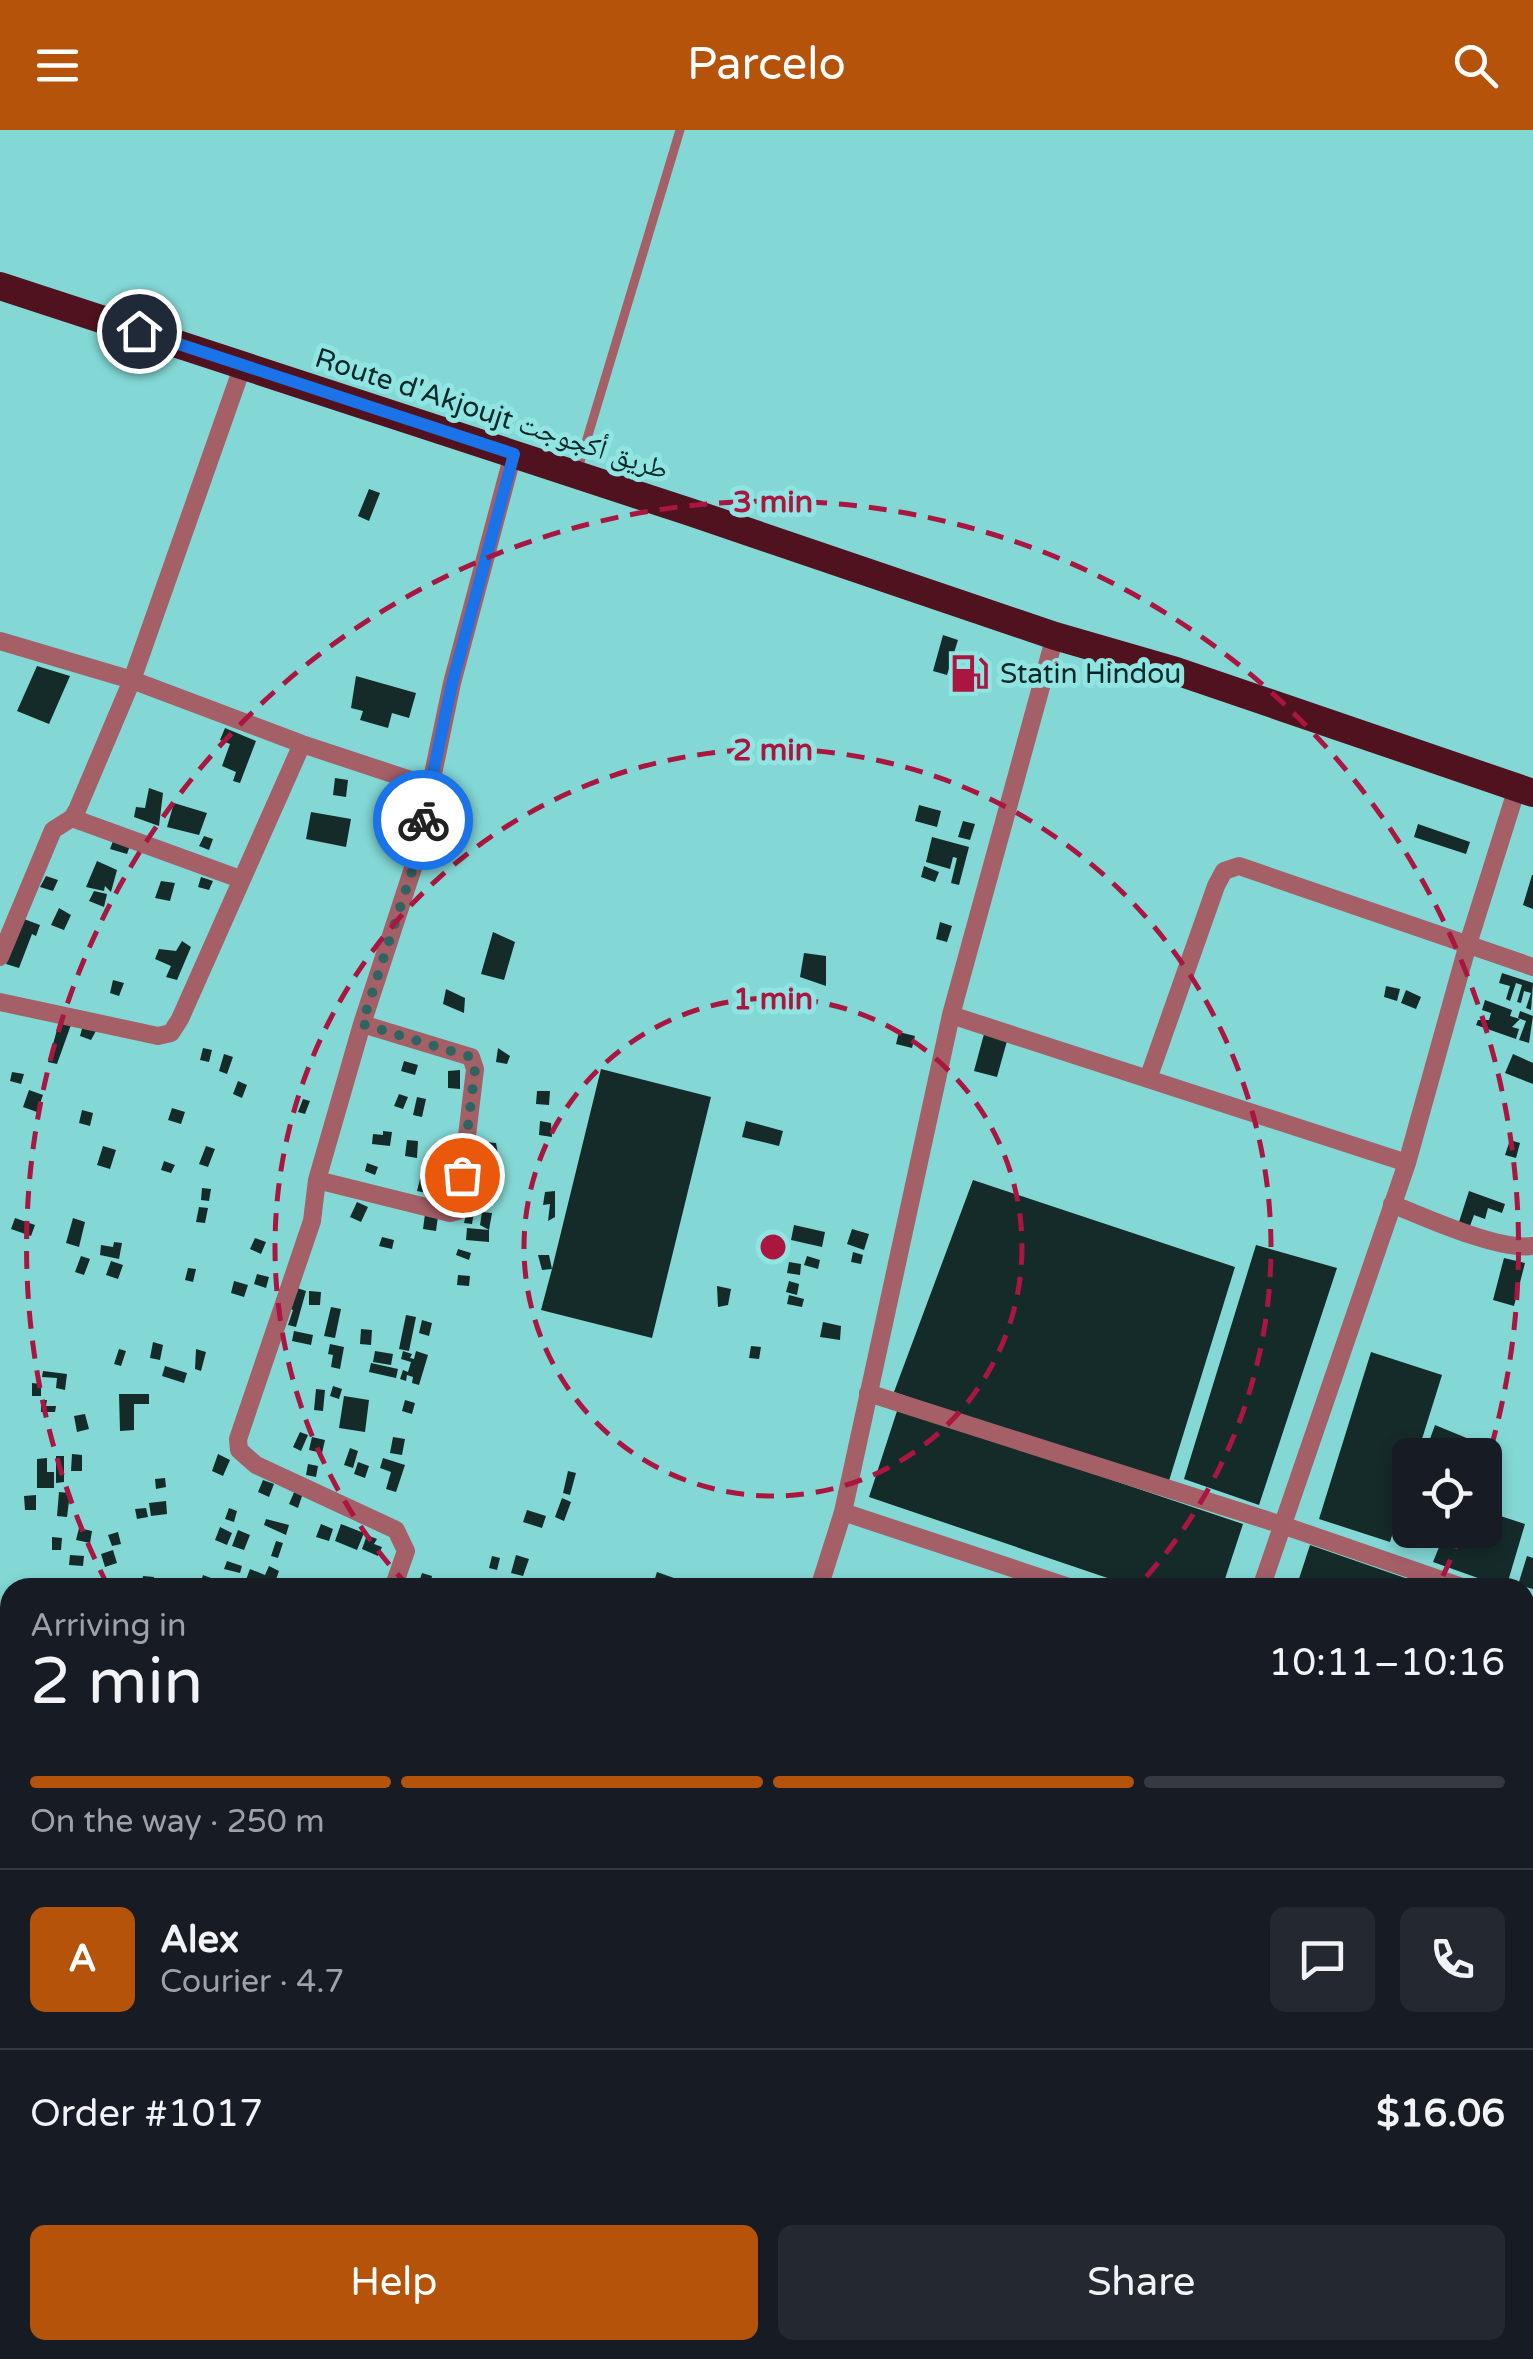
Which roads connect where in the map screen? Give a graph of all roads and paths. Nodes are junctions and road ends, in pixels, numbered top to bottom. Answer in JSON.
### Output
{"nodes":[{"id":1,"x":680,"y":130,"type":"edge"},
{"id":2,"x":0,"y":286,"type":"edge"},
{"id":3,"x":243,"y":365,"type":"junction"},
{"id":4,"x":514,"y":454,"type":"junction"},
{"id":5,"x":576,"y":477,"type":"junction"},
{"id":6,"x":1054,"y":636,"type":"junction"},
{"id":7,"x":0,"y":641,"type":"edge"},
{"id":8,"x":132,"y":680,"type":"junction"},
{"id":9,"x":302,"y":744,"type":"junction"},
{"id":10,"x":432,"y":787,"type":"junction"},
{"id":11,"x":1525,"y":791,"type":"edge"},
{"id":12,"x":72,"y":818,"type":"junction"},
{"id":13,"x":240,"y":879,"type":"junction"},
{"id":14,"x":1468,"y":944,"type":"junction"},
{"id":15,"x":0,"y":957,"type":"edge"},
{"id":16,"x":1533,"y":967,"type":"edge"},
{"id":17,"x":0,"y":1002,"type":"edge"},
{"id":18,"x":951,"y":1015,"type":"junction"},
{"id":19,"x":362,"y":1024,"type":"junction"},
{"id":20,"x":1148,"y":1079,"type":"junction"},
{"id":21,"x":1407,"y":1163,"type":"junction"},
{"id":22,"x":317,"y":1180,"type":"junction"},
{"id":23,"x":1392,"y":1204,"type":"junction"},
{"id":24,"x":1533,"y":1246,"type":"edge"},
{"id":25,"x":868,"y":1392,"type":"junction"},
{"id":26,"x":843,"y":1512,"type":"junction"},
{"id":27,"x":1282,"y":1525,"type":"junction"},
{"id":28,"x":397,"y":1578,"type":"edge"},
{"id":29,"x":822,"y":1578,"type":"edge"},
{"id":30,"x":1042,"y":1578,"type":"edge"},
{"id":31,"x":1263,"y":1578,"type":"edge"},
{"id":32,"x":1437,"y":1578,"type":"edge"}],
"edges":[{"from":1,"to":5,"type":"lane"},
{"from":2,"to":3,"type":"highway","name":"Route d'Akjoujt طريق أكجوجت"},
{"from":3,"to":4,"type":"highway","name":"Route d'Akjoujt طريق أكجوجت"},
{"from":3,"to":8,"type":"street"},
{"from":4,"to":5,"type":"highway","name":"Route d'Akjoujt طريق أكجوجت"},
{"from":4,"to":10,"type":"street"},
{"from":5,"to":6,"type":"highway","name":"Route d'Akjoujt طريق أكجوجت"},
{"from":6,"to":11,"type":"highway","name":"Route d'Akjoujt طريق أكجوجت"},
{"from":6,"to":18,"type":"street"},
{"from":7,"to":8,"type":"street"},
{"from":8,"to":9,"type":"street"},
{"from":8,"to":12,"type":"street"},
{"from":9,"to":10,"type":"street"},
{"from":9,"to":13,"type":"street"},
{"from":10,"to":19,"type":"street"},
{"from":11,"to":14,"type":"street"},
{"from":12,"to":13,"type":"street"},
{"from":12,"to":15,"type":"street"},
{"from":13,"to":17,"type":"street"},
{"from":14,"to":16,"type":"street"},
{"from":14,"to":20,"type":"street"},
{"from":14,"to":21,"type":"street"},
{"from":18,"to":20,"type":"street"},
{"from":18,"to":25,"type":"street"},
{"from":19,"to":22,"type":"street"},
{"from":19,"to":22,"type":"street"},
{"from":20,"to":21,"type":"street"},
{"from":21,"to":23,"type":"street"},
{"from":22,"to":28,"type":"street"},
{"from":23,"to":24,"type":"street"},
{"from":23,"to":27,"type":"street"},
{"from":25,"to":26,"type":"street"},
{"from":25,"to":27,"type":"street"},
{"from":26,"to":29,"type":"street"},
{"from":26,"to":30,"type":"street"},
{"from":27,"to":31,"type":"street"},
{"from":27,"to":32,"type":"street"}]}
